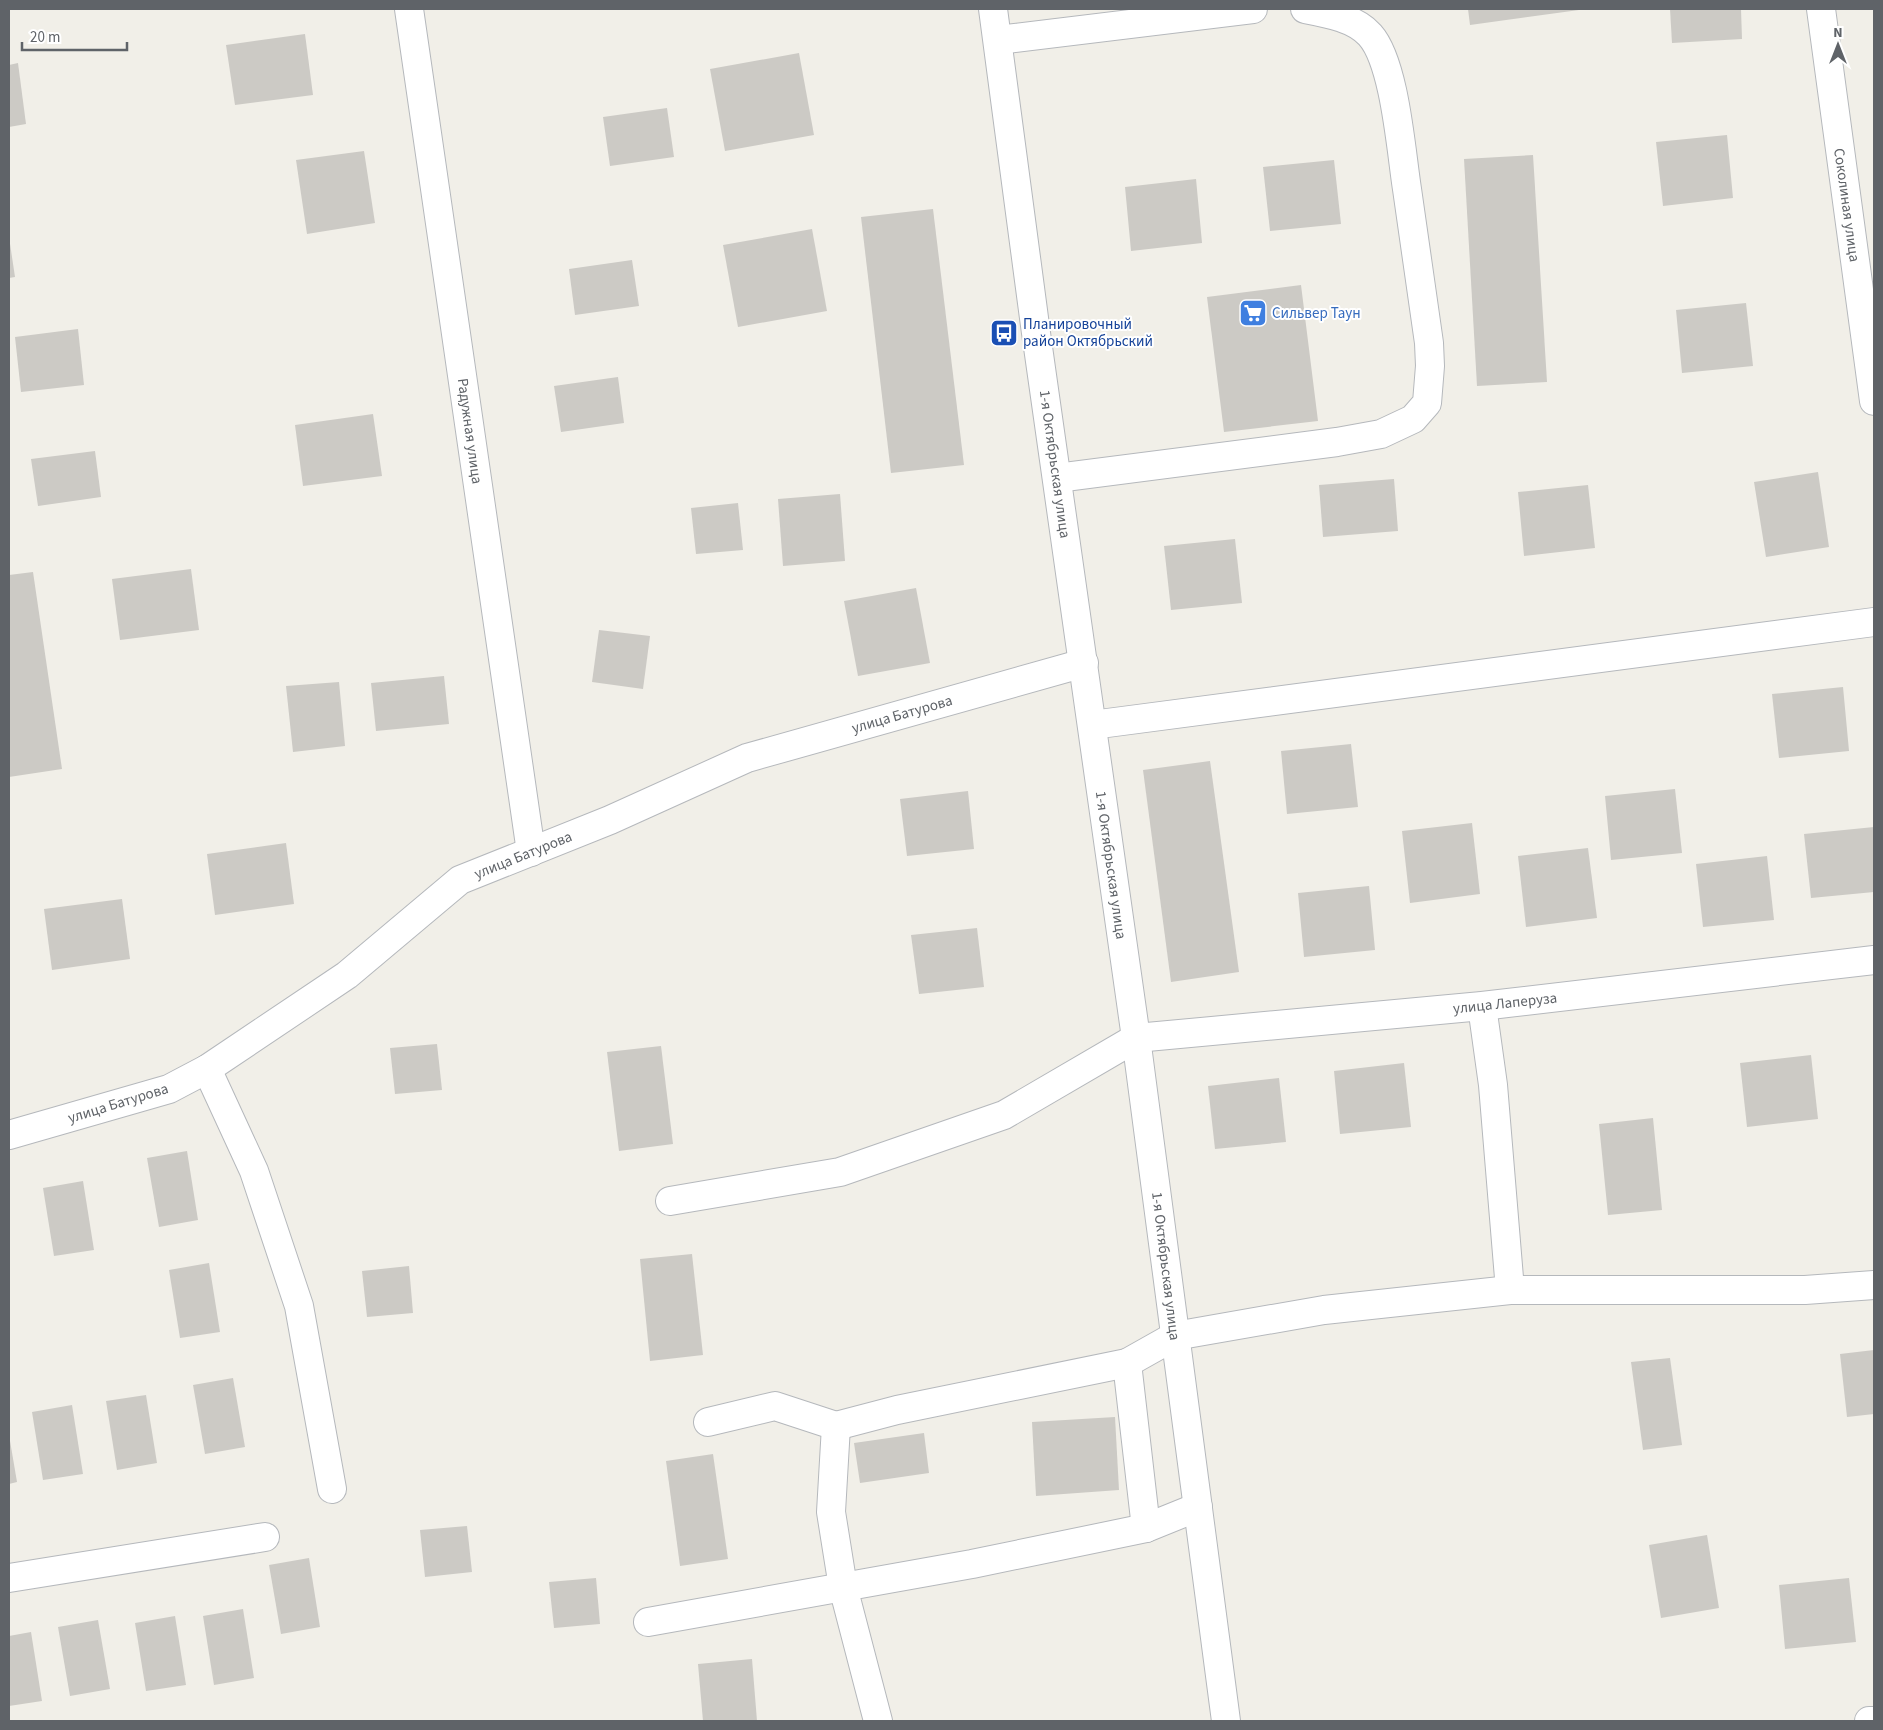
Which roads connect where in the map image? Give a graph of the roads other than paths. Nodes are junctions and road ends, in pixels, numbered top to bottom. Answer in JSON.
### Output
{"nodes":[{"id":1,"x":409,"y":9,"type":"edge"},
{"id":2,"x":993,"y":9,"type":"edge"},
{"id":3,"x":1253,"y":9,"type":"edge"},
{"id":4,"x":1305,"y":9,"type":"edge"},
{"id":5,"x":1820,"y":9,"type":"edge"},
{"id":6,"x":998,"y":40,"type":"junction"},
{"id":7,"x":1874,"y":401,"type":"edge"},
{"id":8,"x":1057,"y":478,"type":"junction"},
{"id":9,"x":1874,"y":622,"type":"edge"},
{"id":10,"x":1084,"y":663,"type":"junction"},
{"id":11,"x":1092,"y":725,"type":"junction"},
{"id":12,"x":530,"y":852,"type":"junction"},
{"id":13,"x":1874,"y":960,"type":"edge"},
{"id":14,"x":1482,"y":1006,"type":"junction"},
{"id":15,"x":1136,"y":1038,"type":"junction"},
{"id":16,"x":207,"y":1069,"type":"junction"},
{"id":17,"x":9,"y":1135,"type":"edge"},
{"id":18,"x":670,"y":1201,"type":"dead end"},
{"id":19,"x":1874,"y":1286,"type":"edge"},
{"id":20,"x":1510,"y":1290,"type":"junction"},
{"id":21,"x":1175,"y":1336,"type":"junction"},
{"id":22,"x":1127,"y":1363,"type":"junction"},
{"id":23,"x":708,"y":1422,"type":"dead end"},
{"id":24,"x":836,"y":1426,"type":"junction"},
{"id":25,"x":332,"y":1489,"type":"dead end"},
{"id":26,"x":1198,"y":1507,"type":"junction"},
{"id":27,"x":1146,"y":1528,"type":"junction"},
{"id":28,"x":265,"y":1537,"type":"dead end"},
{"id":29,"x":9,"y":1578,"type":"edge"},
{"id":30,"x":843,"y":1587,"type":"junction"},
{"id":31,"x":648,"y":1622,"type":"dead end"},
{"id":32,"x":878,"y":1721,"type":"edge"},
{"id":33,"x":1226,"y":1721,"type":"edge"},
{"id":34,"x":1869,"y":1721,"type":"edge"},
{"id":35,"x":1874,"y":1721,"type":"edge"}],
"edges":[{"from":1,"to":12,"type":"street","name":"Радужная улица"},
{"from":2,"to":6,"type":"street","name":"1-я Октябрьская улица"},
{"from":3,"to":6,"type":"street"},
{"from":4,"to":8,"type":"street"},
{"from":5,"to":7,"type":"street","name":"Соколиная улица"},
{"from":6,"to":8,"type":"street","name":"1-я Октябрьская улица"},
{"from":8,"to":10,"type":"street","name":"1-я Октябрьская улица"},
{"from":9,"to":11,"type":"street"},
{"from":10,"to":11,"type":"street","name":"1-я Октябрьская улица"},
{"from":10,"to":12,"type":"street","name":"улица Батурова"},
{"from":11,"to":15,"type":"street","name":"1-я Октябрьская улица"},
{"from":12,"to":16,"type":"street","name":"улица Батурова"},
{"from":13,"to":14,"type":"street","name":"улица Лаперуза"},
{"from":14,"to":15,"type":"street","name":"улица Лаперуза"},
{"from":14,"to":20,"type":"street"},
{"from":15,"to":18,"type":"street"},
{"from":15,"to":21,"type":"street","name":"1-я Октябрьская улица"},
{"from":16,"to":17,"type":"street","name":"улица Батурова"},
{"from":16,"to":25,"type":"street"},
{"from":19,"to":20,"type":"street"},
{"from":20,"to":21,"type":"street"},
{"from":21,"to":22,"type":"street"},
{"from":21,"to":26,"type":"street","name":"1-я Октябрьская улица"},
{"from":22,"to":24,"type":"street"},
{"from":22,"to":27,"type":"street"},
{"from":23,"to":24,"type":"street"},
{"from":24,"to":30,"type":"street"},
{"from":26,"to":27,"type":"street"},
{"from":26,"to":33,"type":"street","name":"1-я Октябрьская улица"},
{"from":27,"to":30,"type":"street"},
{"from":28,"to":29,"type":"street"},
{"from":30,"to":31,"type":"street"},
{"from":30,"to":32,"type":"street"},
{"from":34,"to":35,"type":"street"}]}
